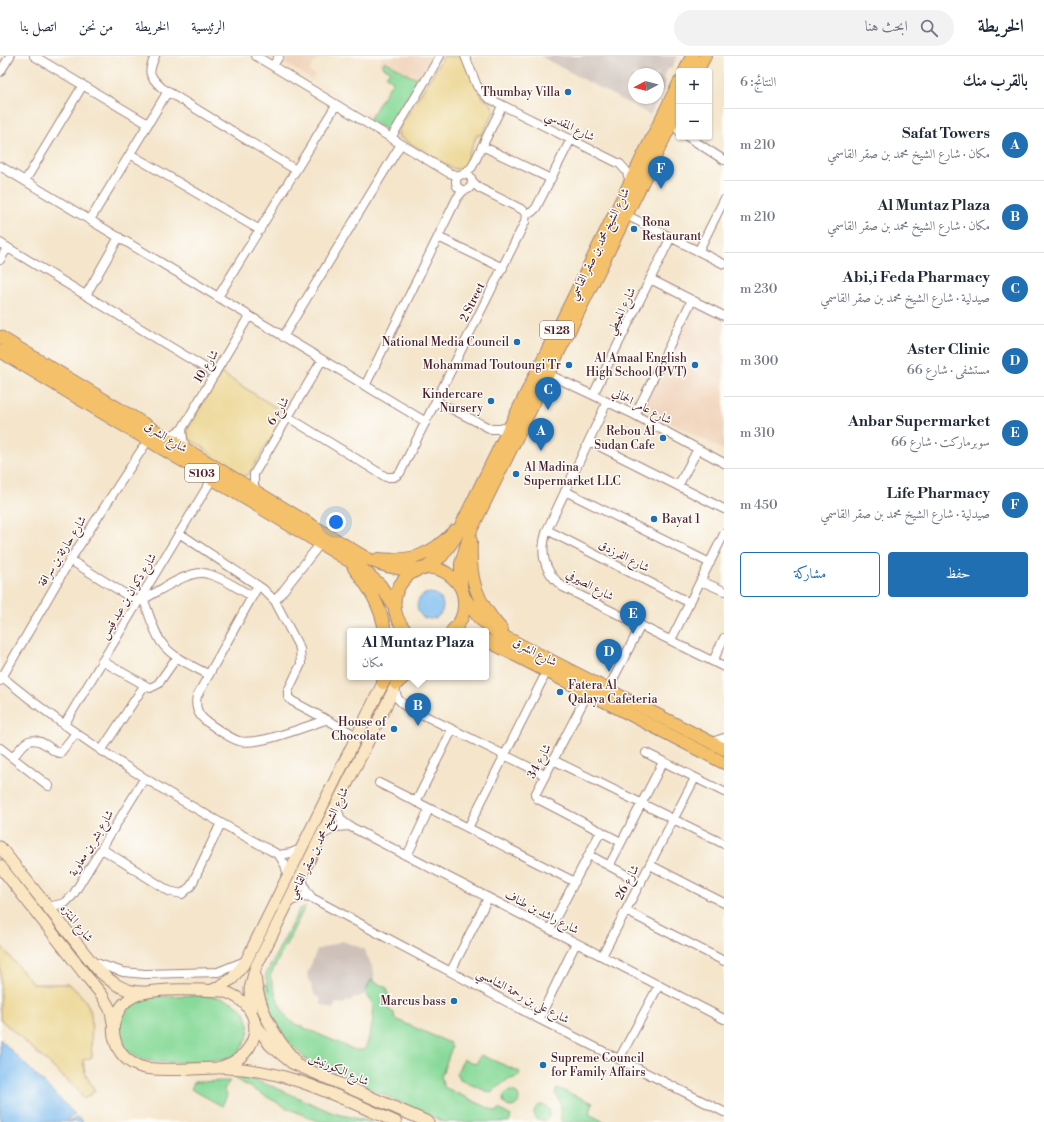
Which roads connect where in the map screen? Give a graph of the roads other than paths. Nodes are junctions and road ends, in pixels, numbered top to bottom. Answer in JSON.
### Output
{"nodes":[{"id":1,"x":10,"y":56,"type":"edge"},
{"id":2,"x":34,"y":56,"type":"edge"},
{"id":3,"x":256,"y":56,"type":"edge"},
{"id":4,"x":279,"y":56,"type":"edge"},
{"id":5,"x":440,"y":56,"type":"edge"},
{"id":6,"x":465,"y":56,"type":"edge"},
{"id":7,"x":692,"y":56,"type":"edge"},
{"id":8,"x":705,"y":56,"type":"edge"},
{"id":9,"x":273,"y":66,"type":"junction"},
{"id":10,"x":686,"y":68,"type":"edge"},
{"id":11,"x":699,"y":68,"type":"edge"},
{"id":12,"x":0,"y":72,"type":"edge"},
{"id":13,"x":83,"y":85,"type":"junction"},
{"id":14,"x":676,"y":89,"type":"edge"},
{"id":15,"x":336,"y":104,"type":"junction"},
{"id":16,"x":502,"y":106,"type":"junction"},
{"id":17,"x":148,"y":124,"type":"junction"},
{"id":18,"x":674,"y":129,"type":"edge"},
{"id":19,"x":391,"y":138,"type":"junction"},
{"id":20,"x":571,"y":140,"type":"junction"},
{"id":21,"x":693,"y":140,"type":"edge"},
{"id":22,"x":401,"y":144,"type":"junction"},
{"id":23,"x":482,"y":146,"type":"junction"},
{"id":24,"x":130,"y":154,"type":"junction"},
{"id":25,"x":724,"y":160,"type":"edge"},
{"id":26,"x":641,"y":161,"type":"junction"},
{"id":27,"x":620,"y":164,"type":"junction"},
{"id":28,"x":0,"y":166,"type":"edge"},
{"id":29,"x":296,"y":170,"type":"junction"},
{"id":30,"x":551,"y":179,"type":"junction"},
{"id":31,"x":25,"y":181,"type":"junction"},
{"id":32,"x":464,"y":182,"type":"junction"},
{"id":33,"x":630,"y":182,"type":"junction"},
{"id":34,"x":724,"y":200,"type":"edge"},
{"id":35,"x":526,"y":214,"type":"junction"},
{"id":36,"x":626,"y":215,"type":"junction"},
{"id":37,"x":90,"y":220,"type":"junction"},
{"id":38,"x":260,"y":230,"type":"junction"},
{"id":39,"x":119,"y":237,"type":"junction"},
{"id":40,"x":438,"y":237,"type":"junction"},
{"id":41,"x":671,"y":237,"type":"junction"},
{"id":42,"x":4,"y":246,"type":"edge"},
{"id":43,"x":699,"y":250,"type":"junction"},
{"id":44,"x":596,"y":251,"type":"junction"},
{"id":45,"x":0,"y":260,"type":"edge"},
{"id":46,"x":724,"y":264,"type":"edge"},
{"id":47,"x":502,"y":268,"type":"junction"},
{"id":48,"x":650,"y":279,"type":"junction"},
{"id":49,"x":589,"y":291,"type":"junction"},
{"id":50,"x":86,"y":295,"type":"junction"},
{"id":51,"x":218,"y":297,"type":"junction"},
{"id":52,"x":692,"y":300,"type":"junction"},
{"id":53,"x":249,"y":316,"type":"junction"},
{"id":54,"x":724,"y":316,"type":"edge"},
{"id":55,"x":0,"y":337,"type":"edge"},
{"id":56,"x":283,"y":337,"type":"junction"},
{"id":57,"x":0,"y":351,"type":"edge"},
{"id":58,"x":322,"y":360,"type":"junction"},
{"id":59,"x":215,"y":374,"type":"junction"},
{"id":60,"x":548,"y":374,"type":"junction"},
{"id":61,"x":365,"y":386,"type":"junction"},
{"id":62,"x":593,"y":395,"type":"junction"},
{"id":63,"x":436,"y":401,"type":"junction"},
{"id":64,"x":608,"y":402,"type":"junction"},
{"id":65,"x":635,"y":415,"type":"junction"},
{"id":66,"x":288,"y":417,"type":"junction"},
{"id":67,"x":426,"y":422,"type":"junction"},
{"id":68,"x":510,"y":426,"type":"junction"},
{"id":69,"x":182,"y":429,"type":"junction"},
{"id":70,"x":491,"y":429,"type":"junction"},
{"id":71,"x":165,"y":437,"type":"junction"},
{"id":72,"x":148,"y":440,"type":"junction"},
{"id":73,"x":589,"y":441,"type":"junction"},
{"id":74,"x":499,"y":447,"type":"junction"},
{"id":75,"x":698,"y":449,"type":"junction"},
{"id":76,"x":188,"y":451,"type":"junction"},
{"id":77,"x":170,"y":454,"type":"junction"},
{"id":78,"x":724,"y":463,"type":"edge"},
{"id":79,"x":254,"y":474,"type":"junction"},
{"id":80,"x":212,"y":479,"type":"junction"},
{"id":81,"x":236,"y":480,"type":"junction"},
{"id":82,"x":678,"y":486,"type":"junction"},
{"id":83,"x":565,"y":491,"type":"junction"},
{"id":84,"x":259,"y":494,"type":"junction"},
{"id":85,"x":724,"y":510,"type":"edge"},
{"id":86,"x":466,"y":526,"type":"junction"},
{"id":87,"x":547,"y":530,"type":"junction"},
{"id":88,"x":179,"y":533,"type":"junction"},
{"id":89,"x":724,"y":534,"type":"edge"},
{"id":90,"x":320,"y":544,"type":"junction"},
{"id":91,"x":366,"y":558,"type":"junction"},
{"id":92,"x":70,"y":560,"type":"junction"},
{"id":93,"x":350,"y":562,"type":"junction"},
{"id":94,"x":710,"y":563,"type":"junction"},
{"id":95,"x":422,"y":569,"type":"junction"},
{"id":96,"x":701,"y":581,"type":"junction"},
{"id":97,"x":258,"y":586,"type":"junction"},
{"id":98,"x":724,"y":591,"type":"edge"},
{"id":99,"x":463,"y":592,"type":"junction"},
{"id":100,"x":252,"y":596,"type":"junction"},
{"id":101,"x":141,"y":599,"type":"junction"},
{"id":102,"x":274,"y":601,"type":"junction"},
{"id":103,"x":690,"y":602,"type":"junction"},
{"id":104,"x":395,"y":611,"type":"junction"},
{"id":105,"x":641,"y":625,"type":"junction"},
{"id":106,"x":384,"y":628,"type":"edge"},
{"id":107,"x":398,"y":628,"type":"edge"},
{"id":108,"x":404,"y":628,"type":"edge"},
{"id":109,"x":455,"y":628,"type":"edge"},
{"id":110,"x":724,"y":638,"type":"edge"},
{"id":111,"x":671,"y":640,"type":"junction"},
{"id":112,"x":489,"y":641,"type":"edge"},
{"id":113,"x":510,"y":646,"type":"junction"},
{"id":114,"x":489,"y":647,"type":"edge"},
{"id":115,"x":177,"y":657,"type":"junction"},
{"id":116,"x":102,"y":661,"type":"junction"},
{"id":117,"x":713,"y":661,"type":"junction"},
{"id":118,"x":724,"y":666,"type":"edge"},
{"id":119,"x":547,"y":671,"type":"junction"},
{"id":120,"x":209,"y":675,"type":"junction"},
{"id":121,"x":1,"y":678,"type":"edge"},
{"id":122,"x":385,"y":680,"type":"edge"},
{"id":123,"x":399,"y":682,"type":"edge"},
{"id":124,"x":144,"y":686,"type":"junction"},
{"id":125,"x":608,"y":689,"type":"junction"},
{"id":126,"x":588,"y":694,"type":"junction"},
{"id":127,"x":405,"y":706,"type":"junction"},
{"id":128,"x":384,"y":710,"type":"junction"},
{"id":129,"x":326,"y":720,"type":"junction"},
{"id":130,"x":64,"y":725,"type":"junction"},
{"id":131,"x":452,"y":730,"type":"junction"},
{"id":132,"x":76,"y":733,"type":"junction"},
{"id":133,"x":357,"y":736,"type":"junction"},
{"id":134,"x":724,"y":738,"type":"edge"},
{"id":135,"x":712,"y":742,"type":"junction"},
{"id":136,"x":0,"y":748,"type":"edge"},
{"id":137,"x":724,"y":749,"type":"edge"},
{"id":138,"x":101,"y":751,"type":"junction"},
{"id":139,"x":646,"y":753,"type":"dead end"},
{"id":140,"x":505,"y":756,"type":"junction"},
{"id":141,"x":13,"y":758,"type":"junction"},
{"id":142,"x":553,"y":760,"type":"junction"},
{"id":143,"x":663,"y":762,"type":"junction"},
{"id":144,"x":724,"y":763,"type":"edge"},
{"id":145,"x":545,"y":775,"type":"junction"},
{"id":146,"x":695,"y":778,"type":"junction"},
{"id":147,"x":144,"y":779,"type":"junction"},
{"id":148,"x":379,"y":783,"type":"dead end"},
{"id":149,"x":49,"y":786,"type":"dead end"},
{"id":150,"x":724,"y":792,"type":"edge"},
{"id":151,"x":416,"y":802,"type":"junction"},
{"id":152,"x":641,"y":804,"type":"junction"},
{"id":153,"x":336,"y":805,"type":"junction"},
{"id":154,"x":430,"y":809,"type":"junction"},
{"id":155,"x":674,"y":820,"type":"junction"},
{"id":156,"x":221,"y":823,"type":"junction"},
{"id":157,"x":349,"y":826,"type":"junction"},
{"id":158,"x":468,"y":828,"type":"junction"},
{"id":159,"x":601,"y":832,"type":"junction"},
{"id":160,"x":320,"y":837,"type":"junction"},
{"id":161,"x":621,"y":842,"type":"junction"},
{"id":162,"x":724,"y":844,"type":"edge"},
{"id":163,"x":102,"y":849,"type":"junction"},
{"id":164,"x":301,"y":849,"type":"junction"},
{"id":165,"x":0,"y":850,"type":"edge"},
{"id":166,"x":279,"y":854,"type":"junction"},
{"id":167,"x":589,"y":855,"type":"junction"},
{"id":168,"x":407,"y":856,"type":"junction"},
{"id":169,"x":650,"y":865,"type":"junction"},
{"id":170,"x":0,"y":866,"type":"edge"},
{"id":171,"x":608,"y":866,"type":"junction"},
{"id":172,"x":288,"y":876,"type":"junction"},
{"id":173,"x":301,"y":876,"type":"junction"},
{"id":174,"x":575,"y":882,"type":"junction"},
{"id":175,"x":641,"y":883,"type":"junction"},
{"id":176,"x":312,"y":898,"type":"junction"},
{"id":177,"x":488,"y":898,"type":"junction"},
{"id":178,"x":288,"y":902,"type":"junction"},
{"id":179,"x":724,"y":903,"type":"edge"},
{"id":180,"x":48,"y":907,"type":"junction"},
{"id":181,"x":626,"y":911,"type":"junction"},
{"id":182,"x":550,"y":930,"type":"junction"},
{"id":183,"x":576,"y":943,"type":"junction"},
{"id":184,"x":602,"y":956,"type":"junction"},
{"id":185,"x":90,"y":960,"type":"junction"},
{"id":186,"x":246,"y":961,"type":"junction"},
{"id":187,"x":724,"y":961,"type":"edge"},
{"id":188,"x":255,"y":969,"type":"junction"},
{"id":189,"x":451,"y":971,"type":"junction"},
{"id":190,"x":659,"y":985,"type":"junction"},
{"id":191,"x":212,"y":990,"type":"junction"},
{"id":192,"x":148,"y":992,"type":"junction"},
{"id":193,"x":252,"y":1017,"type":"junction"},
{"id":194,"x":540,"y":1019,"type":"junction"},
{"id":195,"x":724,"y":1019,"type":"edge"},
{"id":196,"x":114,"y":1029,"type":"junction"},
{"id":197,"x":619,"y":1059,"type":"junction"},
{"id":198,"x":217,"y":1068,"type":"junction"},
{"id":199,"x":305,"y":1069,"type":"junction"},
{"id":200,"x":724,"y":1112,"type":"edge"},
{"id":201,"x":396,"y":1122,"type":"edge"},
{"id":202,"x":428,"y":1122,"type":"edge"}],
"edges":[{"from":1,"to":12,"type":"street"},
{"from":2,"to":13,"type":"street"},
{"from":3,"to":9,"type":"street"},
{"from":4,"to":9,"type":"street"},
{"from":5,"to":19,"type":"street"},
{"from":6,"to":16,"type":"street","name":"شارع المقدسي"},
{"from":7,"to":10,"type":"main road"},
{"from":8,"to":11,"type":"main road"},
{"from":9,"to":15,"type":"street"},
{"from":13,"to":17,"type":"street"},
{"from":13,"to":31,"type":"street"},
{"from":14,"to":26,"type":"main road","name":"شارع الشيخ محمد بن صقر القاسمي","number":"S128"},
{"from":15,"to":19,"type":"street"},
{"from":15,"to":29,"type":"street"},
{"from":16,"to":20,"type":"street","name":"شارع المقدسي"},
{"from":16,"to":23,"type":"street"},
{"from":17,"to":24,"type":"street"},
{"from":17,"to":29,"type":"street"},
{"from":18,"to":36,"type":"main road","name":"شارع الشيخ محمد بن صقر القاسمي","number":"S128"},
{"from":19,"to":22,"type":"street"},
{"from":20,"to":27,"type":"street","name":"شارع المقدسي"},
{"from":20,"to":30,"type":"street","name":"2 Street"},
{"from":21,"to":25,"type":"street"},
{"from":22,"to":32,"type":"street"},
{"from":22,"to":56,"type":"street"},
{"from":23,"to":30,"type":"street"},
{"from":23,"to":32,"type":"street"},
{"from":24,"to":37,"type":"street"},
{"from":24,"to":38,"type":"street"},
{"from":26,"to":27,"type":"street"},
{"from":26,"to":33,"type":"main road","name":"شارع الشيخ محمد بن صقر القاسمي","number":"S128"},
{"from":27,"to":33,"type":"street"},
{"from":28,"to":31,"type":"street"},
{"from":29,"to":38,"type":"street"},
{"from":30,"to":35,"type":"street","name":"2 Street"},
{"from":31,"to":37,"type":"street"},
{"from":32,"to":35,"type":"street"},
{"from":32,"to":40,"type":"street"},
{"from":33,"to":44,"type":"main road","name":"شارع الشيخ محمد بن صقر القاسمي","number":"S128"},
{"from":34,"to":43,"type":"street"},
{"from":35,"to":47,"type":"street","name":"2 Street"},
{"from":36,"to":41,"type":"street"},
{"from":36,"to":49,"type":"main road","name":"شارع الشيخ محمد بن صقر القاسمي","number":"S128"},
{"from":37,"to":39,"type":"street"},
{"from":38,"to":51,"type":"street"},
{"from":39,"to":50,"type":"street"},
{"from":39,"to":51,"type":"street"},
{"from":40,"to":47,"type":"street"},
{"from":40,"to":61,"type":"street"},
{"from":41,"to":43,"type":"street"},
{"from":41,"to":48,"type":"street","name":"شارع المعيطي"},
{"from":42,"to":45,"type":"street"},
{"from":42,"to":50,"type":"street"},
{"from":43,"to":46,"type":"street"},
{"from":44,"to":49,"type":"main road"},
{"from":44,"to":68,"type":"main road","name":"شارع الشيخ محمد بن صقر القاسمي","number":"S128"},
{"from":47,"to":63,"type":"street","name":"2 Street"},
{"from":48,"to":52,"type":"street"},
{"from":48,"to":62,"type":"street","name":"شارع المعيطي"},
{"from":49,"to":60,"type":"main road","name":"شارع الشيخ محمد بن صقر القاسمي","number":"S128"},
{"from":50,"to":59,"type":"street"},
{"from":51,"to":53,"type":"street"},
{"from":52,"to":54,"type":"street"},
{"from":52,"to":65,"type":"street"},
{"from":53,"to":56,"type":"street"},
{"from":53,"to":59,"type":"street","name":"شارع 10"},
{"from":55,"to":71,"type":"main road","name":"شارع الشرق","number":"S103"},
{"from":56,"to":58,"type":"street"},
{"from":57,"to":72,"type":"main road","name":"شارع الشرق","number":"S103"},
{"from":58,"to":61,"type":"street"},
{"from":58,"to":66,"type":"street","name":"شارع 6"},
{"from":59,"to":69,"type":"street","name":"شارع 10"},
{"from":60,"to":62,"type":"street","name":"شارع عامر الحماني"},
{"from":60,"to":86,"type":"main road","name":"شارع الشيخ محمد بن صقر القاسمي","number":"S128"},
{"from":61,"to":67,"type":"street"},
{"from":62,"to":64,"type":"street","name":"شارع عامر الحماني"},
{"from":63,"to":67,"type":"street","name":"2 Street"},
{"from":63,"to":70,"type":"street"},
{"from":64,"to":65,"type":"street","name":"شارع عامر الحماني"},
{"from":64,"to":73,"type":"street","name":"شارع الصيرفي"},
{"from":65,"to":75,"type":"street","name":"شارع عامر الحماني"},
{"from":66,"to":67,"type":"street","name":"2 Street"},
{"from":66,"to":79,"type":"street","name":"شارع 6"},
{"from":68,"to":70,"type":"street"},
{"from":68,"to":74,"type":"main road","name":"شارع الشيخ محمد بن صقر القاسمي","number":"S128"},
{"from":69,"to":71,"type":"street"},
{"from":69,"to":76,"type":"street"},
{"from":70,"to":74,"type":"street"},
{"from":71,"to":76,"type":"main road","name":"شارع الشرق","number":"S103"},
{"from":72,"to":77,"type":"main road","name":"شارع الشرق","number":"S103"},
{"from":72,"to":92,"type":"street","name":"شارع حارثة بن سراقة"},
{"from":73,"to":82,"type":"street"},
{"from":73,"to":83,"type":"street","name":"شارع الصيرفي"},
{"from":74,"to":86,"type":"main road","name":"شارع الشيخ محمد بن صقر القاسمي","number":"S128"},
{"from":75,"to":78,"type":"street","name":"شارع عامر الحماني"},
{"from":75,"to":82,"type":"street"},
{"from":76,"to":77,"type":"main road"},
{"from":76,"to":81,"type":"main road","name":"شارع الشرق","number":"S103"},
{"from":77,"to":80,"type":"main road","name":"شارع الشرق","number":"S103"},
{"from":79,"to":81,"type":"street"},
{"from":79,"to":84,"type":"street"},
{"from":80,"to":88,"type":"street","name":"شارع ذكوان بن عبد قيس"},
{"from":80,"to":90,"type":"main road","name":"شارع الشرق","number":"S103"},
{"from":81,"to":84,"type":"main road","name":"شارع الشرق","number":"S103"},
{"from":82,"to":85,"type":"street"},
{"from":83,"to":87,"type":"street","name":"شارع الصيرفي"},
{"from":83,"to":94,"type":"street"},
{"from":84,"to":91,"type":"main road","name":"شارع الشرق"},
{"from":86,"to":91,"type":"main road"},
{"from":86,"to":95,"type":"main road","name":"شارع الشيخ محمد بن صقر القاسمي","number":"S128"},
{"from":86,"to":99,"type":"main road","name":"شارع الشيخ محمد بن صقر القاسمي","number":"S128"},
{"from":86,"to":113,"type":"main road"},
{"from":87,"to":103,"type":"street","name":"شارع الفرزدق"},
{"from":87,"to":105,"type":"street","name":"شارع الصيرفي"},
{"from":88,"to":97,"type":"street"},
{"from":88,"to":101,"type":"street","name":"شارع ذكوان بن عبد قيس"},
{"from":89,"to":94,"type":"street"},
{"from":90,"to":93,"type":"main road","name":"شارع الشرق","number":"S103"},
{"from":90,"to":102,"type":"street"},
{"from":91,"to":95,"type":"main road","name":"شارع الشرق"},
{"from":92,"to":101,"type":"street"},
{"from":92,"to":121,"type":"street","name":"شارع حارثة بن سراقة"},
{"from":93,"to":104,"type":"main road","name":"شارع الشرق","number":"S103"},
{"from":93,"to":106,"type":"main road"},
{"from":94,"to":96,"type":"street"},
{"from":95,"to":99,"type":"main road","name":"شارع الشرق"},
{"from":95,"to":104,"type":"main road","name":"شارع الشيخ محمد بن صقر القاسمي"},
{"from":96,"to":98,"type":"street"},
{"from":96,"to":103,"type":"street"},
{"from":97,"to":100,"type":"street"},
{"from":97,"to":102,"type":"street"},
{"from":99,"to":109,"type":"main road","name":"شارع الشيخ محمد بن صقر القاسمي"},
{"from":99,"to":113,"type":"main road","name":"شارع الشرق"},
{"from":100,"to":101,"type":"street"},
{"from":100,"to":120,"type":"street"},
{"from":101,"to":115,"type":"street"},
{"from":101,"to":116,"type":"street","name":"شارع ذكوان بن عبد قيس"},
{"from":102,"to":129,"type":"street"},
{"from":103,"to":111,"type":"street"},
{"from":104,"to":107,"type":"main road"},
{"from":104,"to":108,"type":"main road","name":"شارع الشرق"},
{"from":105,"to":111,"type":"street","name":"شارع الصيرفي"},
{"from":105,"to":125,"type":"street"},
{"from":110,"to":117,"type":"street"},
{"from":111,"to":117,"type":"street","name":"شارع الصيرفي"},
{"from":112,"to":113,"type":"main road","name":"شارع الشرق"},
{"from":113,"to":114,"type":"main road"},
{"from":113,"to":119,"type":"main road","name":"شارع الشرق"},
{"from":113,"to":125,"type":"main road","name":"شارع الشرق"},
{"from":115,"to":120,"type":"street"},
{"from":115,"to":124,"type":"street"},
{"from":116,"to":124,"type":"street"},
{"from":116,"to":130,"type":"street","name":"شارع ذكوان بن عبد قيس"},
{"from":117,"to":118,"type":"street","name":"شارع الصيرفي"},
{"from":119,"to":126,"type":"main road","name":"شارع الشرق"},
{"from":119,"to":140,"type":"street"},
{"from":120,"to":129,"type":"street"},
{"from":121,"to":130,"type":"street"},
{"from":122,"to":133,"type":"main road","name":"شارع الشيخ محمد بن صقر القاسمي"},
{"from":123,"to":127,"type":"street"},
{"from":123,"to":128,"type":"main road","name":"شارع الشيخ محمد بن صقر القاسمي"},
{"from":124,"to":138,"type":"street"},
{"from":125,"to":135,"type":"main road","name":"شارع الشرق"},
{"from":126,"to":142,"type":"street","name":"شارع 34"},
{"from":126,"to":144,"type":"main road","name":"شارع الشرق"},
{"from":127,"to":128,"type":"street"},
{"from":127,"to":131,"type":"street"},
{"from":128,"to":153,"type":"main road","name":"شارع الشيخ محمد بن صقر القاسمي"},
{"from":129,"to":133,"type":"street"},
{"from":130,"to":132,"type":"street"},
{"from":131,"to":140,"type":"street"},
{"from":131,"to":151,"type":"street"},
{"from":132,"to":138,"type":"street"},
{"from":132,"to":141,"type":"street"},
{"from":133,"to":164,"type":"main road","name":"شارع الشيخ محمد بن صقر القاسمي"},
{"from":134,"to":135,"type":"street"},
{"from":135,"to":137,"type":"main road","name":"شارع الشرق"},
{"from":136,"to":141,"type":"street"},
{"from":138,"to":147,"type":"street"},
{"from":139,"to":143,"type":"street"},
{"from":140,"to":145,"type":"street"},
{"from":140,"to":158,"type":"street"},
{"from":141,"to":149,"type":"street"},
{"from":142,"to":145,"type":"street","name":"شارع 34"},
{"from":142,"to":152,"type":"street"},
{"from":143,"to":146,"type":"street"},
{"from":143,"to":152,"type":"street","name":"شارع 26"},
{"from":145,"to":159,"type":"street","name":"شارع 34"},
{"from":146,"to":150,"type":"street"},
{"from":146,"to":155,"type":"street","name":"شارع 26"},
{"from":147,"to":156,"type":"street"},
{"from":147,"to":163,"type":"street","name":"شارع بشر بن معاوية"},
{"from":148,"to":151,"type":"street"},
{"from":151,"to":154,"type":"street"},
{"from":152,"to":155,"type":"street"},
{"from":152,"to":161,"type":"street","name":"شارع 26"},
{"from":153,"to":157,"type":"street","name":"شارع راشد بن طناف"},
{"from":153,"to":160,"type":"main road","name":"شارع الشيخ محمد بن صقر القاسمي"},
{"from":154,"to":158,"type":"street"},
{"from":154,"to":168,"type":"street"},
{"from":155,"to":162,"type":"street"},
{"from":155,"to":169,"type":"street","name":"شارع 26"},
{"from":156,"to":163,"type":"street"},
{"from":156,"to":166,"type":"street"},
{"from":157,"to":160,"type":"street"},
{"from":157,"to":168,"type":"street","name":"شارع راشد بن طناف"},
{"from":158,"to":174,"type":"street"},
{"from":159,"to":161,"type":"street","name":"شارع 34"},
{"from":159,"to":167,"type":"street"},
{"from":160,"to":173,"type":"main road","name":"شارع الشيخ محمد بن صقر القاسمي"},
{"from":161,"to":171,"type":"street","name":"شارع 26"},
{"from":163,"to":180,"type":"street","name":"شارع بشر بن معاوية"},
{"from":164,"to":166,"type":"street"},
{"from":164,"to":172,"type":"main road","name":"شارع الشيخ محمد بن صقر القاسمي"},
{"from":165,"to":180,"type":"main road","name":"شارع المنتزه"},
{"from":166,"to":172,"type":"street"},
{"from":167,"to":171,"type":"street"},
{"from":167,"to":174,"type":"street"},
{"from":168,"to":177,"type":"street","name":"شارع راشد بن طناف"},
{"from":169,"to":175,"type":"street","name":"شارع 26"},
{"from":169,"to":179,"type":"street"},
{"from":170,"to":196,"type":"main road"},
{"from":171,"to":175,"type":"street"},
{"from":172,"to":186,"type":"main road","name":"شارع الشيخ محمد بن صقر القاسمي"},
{"from":173,"to":176,"type":"street"},
{"from":173,"to":178,"type":"main road","name":"شارع الشيخ محمد بن صقر القاسمي"},
{"from":174,"to":182,"type":"street"},
{"from":175,"to":181,"type":"street","name":"شارع 26"},
{"from":176,"to":178,"type":"street"},
{"from":176,"to":189,"type":"street","name":"شارع علي بن رحمة الشامسي"},
{"from":177,"to":182,"type":"street","name":"شارع راشد بن طناف"},
{"from":177,"to":189,"type":"street"},
{"from":178,"to":188,"type":"main road","name":"شارع الشيخ محمد بن صقر القاسمي"},
{"from":180,"to":185,"type":"main road","name":"شارع المنتزه"},
{"from":181,"to":184,"type":"street","name":"شارع 26"},
{"from":181,"to":187,"type":"street"},
{"from":182,"to":183,"type":"street","name":"شارع راشد بن طناف"},
{"from":183,"to":184,"type":"street","name":"شارع راشد بن طناف"},
{"from":183,"to":194,"type":"street"},
{"from":184,"to":190,"type":"street","name":"شارع راشد بن طناف"},
{"from":185,"to":186,"type":"street"},
{"from":185,"to":192,"type":"main road","name":"شارع المنتزه"},
{"from":186,"to":191,"type":"main road","name":"شارع الشيخ محمد بن صقر القاسمي"},
{"from":188,"to":193,"type":"main road","name":"شارع الشيخ محمد بن صقر القاسمي"},
{"from":188,"to":199,"type":"main road"},
{"from":189,"to":194,"type":"street","name":"شارع علي بن رحمة الشامسي"},
{"from":190,"to":195,"type":"street","name":"شارع راشد بن طناف"},
{"from":190,"to":197,"type":"street"},
{"from":191,"to":192,"type":"main road"},
{"from":191,"to":193,"type":"main road"},
{"from":192,"to":196,"type":"main road"},
{"from":193,"to":198,"type":"main road"},
{"from":193,"to":199,"type":"main road","name":"شارع الكورنيش"},
{"from":194,"to":197,"type":"street","name":"شارع علي بن رحمة الشامسي"},
{"from":196,"to":198,"type":"main road"},
{"from":197,"to":200,"type":"street","name":"شارع علي بن رحمة الشامسي"},
{"from":198,"to":201,"type":"main road"},
{"from":199,"to":202,"type":"main road","name":"شارع الكورنيش"}]}
